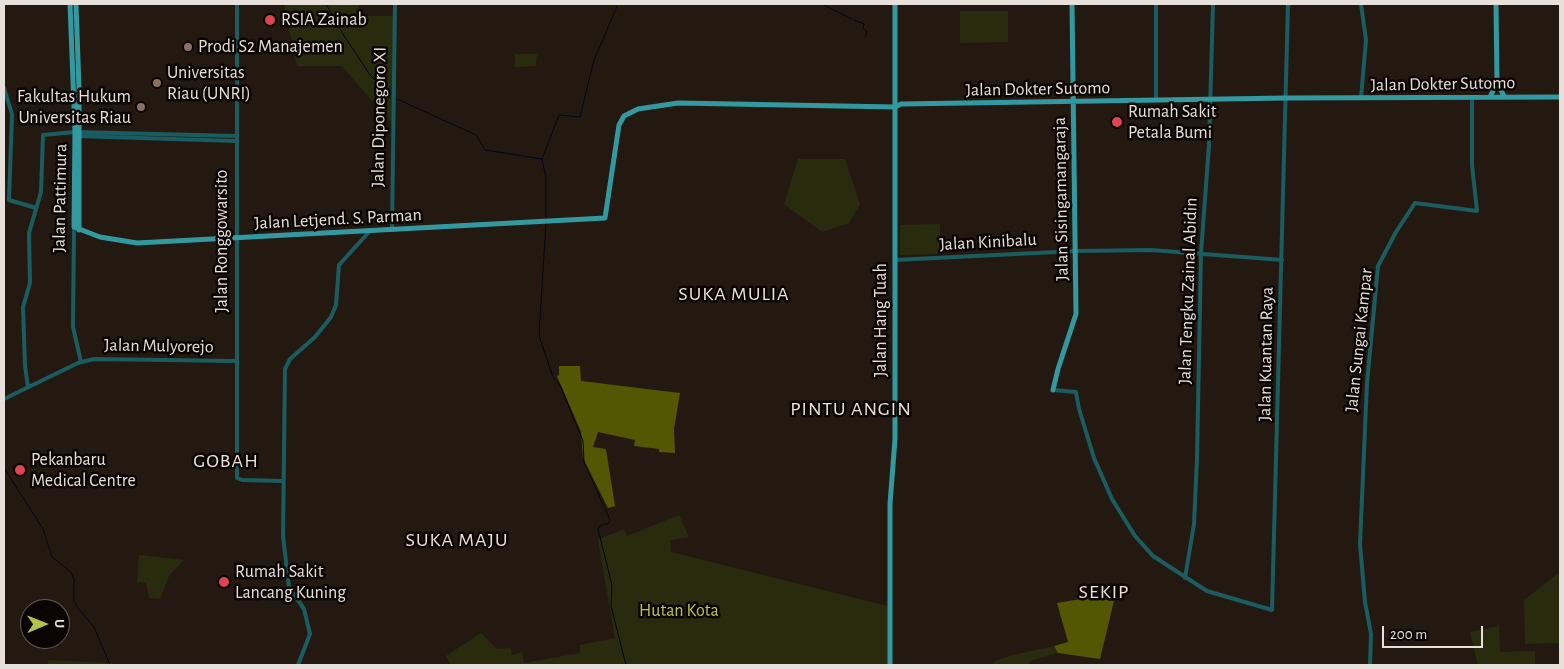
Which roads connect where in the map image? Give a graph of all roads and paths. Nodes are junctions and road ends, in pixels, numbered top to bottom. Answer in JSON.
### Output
{"nodes":[{"id":1,"x":70,"y":4,"type":"edge"},
{"id":2,"x":76,"y":4,"type":"edge"},
{"id":3,"x":237,"y":4,"type":"edge"},
{"id":4,"x":394,"y":4,"type":"edge"},
{"id":5,"x":895,"y":4,"type":"edge"},
{"id":6,"x":1072,"y":4,"type":"edge"},
{"id":7,"x":1156,"y":4,"type":"edge"},
{"id":8,"x":1212,"y":4,"type":"edge"},
{"id":9,"x":1288,"y":4,"type":"edge"},
{"id":10,"x":1361,"y":4,"type":"edge"},
{"id":11,"x":1496,"y":4,"type":"edge"},
{"id":12,"x":1497,"y":82,"type":"junction"},
{"id":13,"x":4,"y":88,"type":"edge"},
{"id":14,"x":1504,"y":96,"type":"junction"},
{"id":15,"x":1472,"y":97,"type":"junction"},
{"id":16,"x":1490,"y":97,"type":"junction"},
{"id":17,"x":1286,"y":98,"type":"junction"},
{"id":18,"x":1361,"y":98,"type":"junction"},
{"id":19,"x":1560,"y":98,"type":"edge"},
{"id":20,"x":1156,"y":100,"type":"junction"},
{"id":21,"x":1211,"y":100,"type":"junction"},
{"id":22,"x":1074,"y":101,"type":"junction"},
{"id":23,"x":895,"y":107,"type":"junction"},
{"id":24,"x":77,"y":134,"type":"junction"},
{"id":25,"x":236,"y":139,"type":"junction"},
{"id":26,"x":36,"y":208,"type":"junction"},
{"id":27,"x":605,"y":218,"type":"joint"},
{"id":28,"x":76,"y":229,"type":"junction"},
{"id":29,"x":392,"y":230,"type":"junction"},
{"id":30,"x":369,"y":232,"type":"junction"},
{"id":31,"x":236,"y":237,"type":"junction"},
{"id":32,"x":1076,"y":251,"type":"junction"},
{"id":33,"x":1201,"y":253,"type":"junction"},
{"id":34,"x":895,"y":260,"type":"junction"},
{"id":35,"x":1282,"y":260,"type":"junction"},
{"id":36,"x":82,"y":362,"type":"junction"},
{"id":37,"x":236,"y":362,"type":"junction"},
{"id":38,"x":28,"y":387,"type":"junction"},
{"id":39,"x":1053,"y":390,"type":"joint"},
{"id":40,"x":4,"y":399,"type":"edge"},
{"id":41,"x":282,"y":481,"type":"junction"},
{"id":42,"x":1185,"y":578,"type":"junction"},
{"id":43,"x":298,"y":665,"type":"edge"},
{"id":44,"x":890,"y":665,"type":"edge"},
{"id":45,"x":1370,"y":665,"type":"edge"}],
"edges":[{"from":1,"to":24,"type":"main road","name":"Jalan Pattimura"},
{"from":2,"to":24,"type":"main road","name":"Jalan Pattimura"},
{"from":3,"to":25,"type":"street","name":"Jalan Ronggowarsito"},
{"from":4,"to":29,"type":"street","name":"Jalan Diponegoro XI"},
{"from":5,"to":23,"type":"main road","name":"Jalan Hang Tuah"},
{"from":6,"to":22,"type":"main road","name":"Jalan Sisingamangaraja"},
{"from":7,"to":20,"type":"street"},
{"from":8,"to":21,"type":"street","name":"Jalan Tengku Zainal Abidin"},
{"from":9,"to":17,"type":"street","name":"Jalan Kuantan Raya"},
{"from":10,"to":18,"type":"street"},
{"from":11,"to":12,"type":"main road"},
{"from":12,"to":14,"type":"main road"},
{"from":12,"to":16,"type":"main road"},
{"from":13,"to":26,"type":"street"},
{"from":14,"to":16,"type":"main road","name":"Jalan Dokter Sutomo"},
{"from":14,"to":19,"type":"main road","name":"Jalan Dokter Sutomo"},
{"from":15,"to":16,"type":"main road","name":"Jalan Dokter Sutomo"},
{"from":15,"to":18,"type":"main road","name":"Jalan Dokter Sutomo"},
{"from":15,"to":45,"type":"street","name":"Jalan Sungai Kampar"},
{"from":17,"to":18,"type":"main road","name":"Jalan Dokter Sutomo"},
{"from":17,"to":21,"type":"main road","name":"Jalan Dokter Sutomo"},
{"from":17,"to":35,"type":"street","name":"Jalan Kuantan Raya"},
{"from":20,"to":21,"type":"main road","name":"Jalan Dokter Sutomo"},
{"from":20,"to":22,"type":"main road","name":"Jalan Dokter Sutomo"},
{"from":21,"to":33,"type":"street","name":"Jalan Tengku Zainal Abidin"},
{"from":22,"to":23,"type":"main road","name":"Jalan Dokter Sutomo"},
{"from":22,"to":32,"type":"main road","name":"Jalan Sisingamangaraja"},
{"from":23,"to":27,"type":"main road","name":"Jalan Dokter Sutomo"},
{"from":23,"to":34,"type":"main road","name":"Jalan Hang Tuah"},
{"from":24,"to":25,"type":"street"},
{"from":24,"to":26,"type":"street"},
{"from":24,"to":28,"type":"main road","name":"Jalan Pattimura"},
{"from":25,"to":31,"type":"street","name":"Jalan Ronggowarsito"},
{"from":26,"to":38,"type":"street"},
{"from":27,"to":29,"type":"main road","name":"Jalan Letjend. S. Parman"},
{"from":28,"to":31,"type":"main road","name":"Jalan Letjend. S. Parman"},
{"from":28,"to":36,"type":"street","name":"Jalan Pattimura"},
{"from":29,"to":30,"type":"main road","name":"Jalan Letjend. S. Parman"},
{"from":30,"to":31,"type":"main road","name":"Jalan Letjend. S. Parman"},
{"from":30,"to":41,"type":"street"},
{"from":31,"to":37,"type":"street","name":"Jalan Ronggowarsito"},
{"from":32,"to":33,"type":"street","name":"Jalan Kinibalu"},
{"from":32,"to":34,"type":"street","name":"Jalan Kinibalu"},
{"from":32,"to":39,"type":"main road","name":"Jalan Sisingamangaraja"},
{"from":33,"to":35,"type":"street","name":"Jalan Kinibalu"},
{"from":33,"to":42,"type":"street","name":"Jalan Tengku Zainal Abidin"},
{"from":34,"to":44,"type":"main road","name":"Jalan Hang Tuah"},
{"from":35,"to":42,"type":"street","name":"Jalan Kuantan Raya"},
{"from":36,"to":37,"type":"street","name":"Jalan Mulyorejo"},
{"from":36,"to":38,"type":"street","name":"Jalan Mulyorejo"},
{"from":37,"to":41,"type":"street","name":"Jalan Ronggowarsito"},
{"from":38,"to":40,"type":"street","name":"Jalan Mulyorejo"},
{"from":39,"to":42,"type":"street"},
{"from":41,"to":43,"type":"street"}]}
